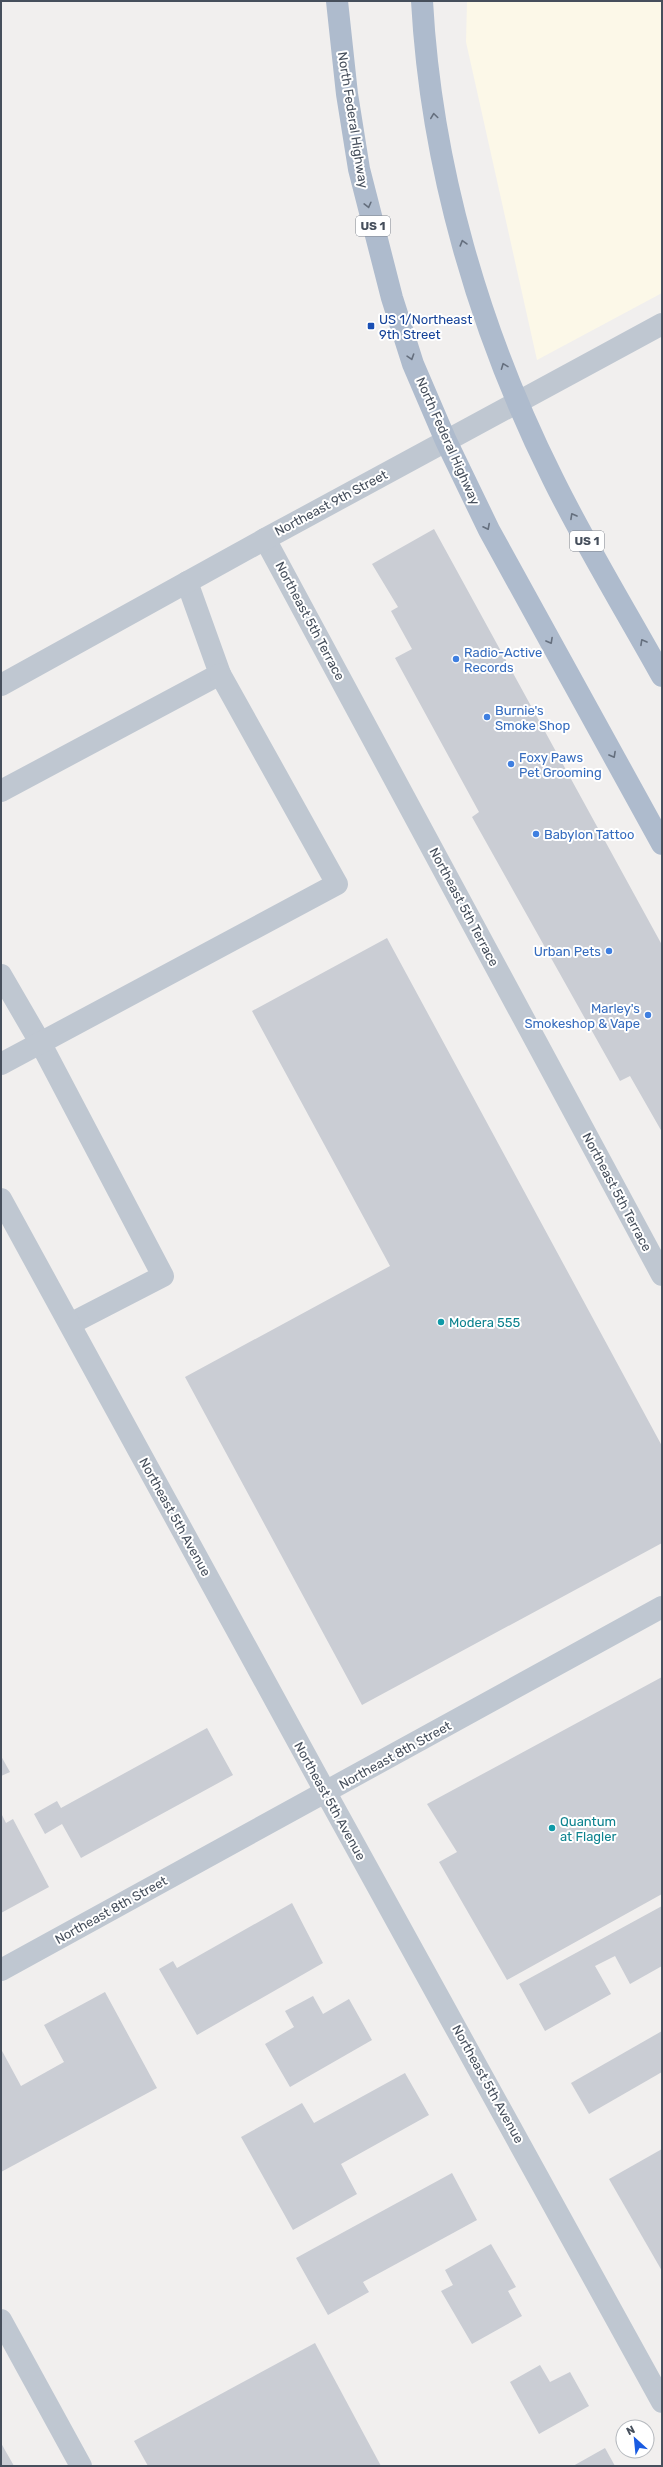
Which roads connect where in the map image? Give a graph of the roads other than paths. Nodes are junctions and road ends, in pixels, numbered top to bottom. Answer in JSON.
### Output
{"nodes":[{"id":1,"x":337,"y":1,"type":"edge"},
{"id":2,"x":422,"y":1,"type":"edge"},
{"id":3,"x":662,"y":324,"type":"edge"},
{"id":4,"x":518,"y":402,"type":"junction"},
{"id":5,"x":446,"y":441,"type":"junction"},
{"id":6,"x":265,"y":538,"type":"junction"},
{"id":7,"x":186,"y":582,"type":"junction"},
{"id":8,"x":220,"y":674,"type":"junction"},
{"id":9,"x":662,"y":676,"type":"edge"},
{"id":10,"x":1,"y":685,"type":"edge"},
{"id":11,"x":1,"y":791,"type":"edge"},
{"id":12,"x":662,"y":844,"type":"edge"},
{"id":13,"x":1,"y":975,"type":"edge"},
{"id":14,"x":41,"y":1044,"type":"junction"},
{"id":15,"x":1,"y":1064,"type":"edge"},
{"id":16,"x":1,"y":1199,"type":"edge"},
{"id":17,"x":662,"y":1275,"type":"edge"},
{"id":18,"x":70,"y":1324,"type":"junction"},
{"id":19,"x":662,"y":1607,"type":"edge"},
{"id":20,"x":326,"y":1793,"type":"junction"},
{"id":21,"x":1,"y":1970,"type":"edge"},
{"id":22,"x":1,"y":2320,"type":"edge"},
{"id":23,"x":662,"y":2402,"type":"edge"},
{"id":24,"x":81,"y":2466,"type":"edge"}],
"edges":[{"from":1,"to":5,"type":"main road","name":"North Federal Highway","number":"US 1","one_way":true},
{"from":4,"to":2,"type":"main road","number":"US 1","one_way":true},
{"from":3,"to":4,"type":"street","name":"Northeast 9th Street"},
{"from":4,"to":5,"type":"street","name":"Northeast 9th Street"},
{"from":9,"to":4,"type":"main road","number":"US 1","one_way":true},
{"from":5,"to":6,"type":"street","name":"Northeast 9th Street"},
{"from":5,"to":12,"type":"main road","name":"North Federal Highway","number":"US 1","one_way":true},
{"from":6,"to":7,"type":"street","name":"Northeast 9th Street"},
{"from":6,"to":17,"type":"street","name":"Northeast 5th Terrace"},
{"from":7,"to":8,"type":"street"},
{"from":7,"to":10,"type":"street","name":"Northeast 9th Street"},
{"from":8,"to":11,"type":"street"},
{"from":8,"to":14,"type":"street"},
{"from":13,"to":14,"type":"street"},
{"from":14,"to":15,"type":"street"},
{"from":14,"to":18,"type":"street"},
{"from":16,"to":18,"type":"street","name":"Northeast 5th Avenue"},
{"from":18,"to":20,"type":"street","name":"Northeast 5th Avenue"},
{"from":19,"to":20,"type":"street","name":"Northeast 8th Street"},
{"from":20,"to":21,"type":"street","name":"Northeast 8th Street"},
{"from":20,"to":23,"type":"street","name":"Northeast 5th Avenue"},
{"from":22,"to":24,"type":"street"}]}
